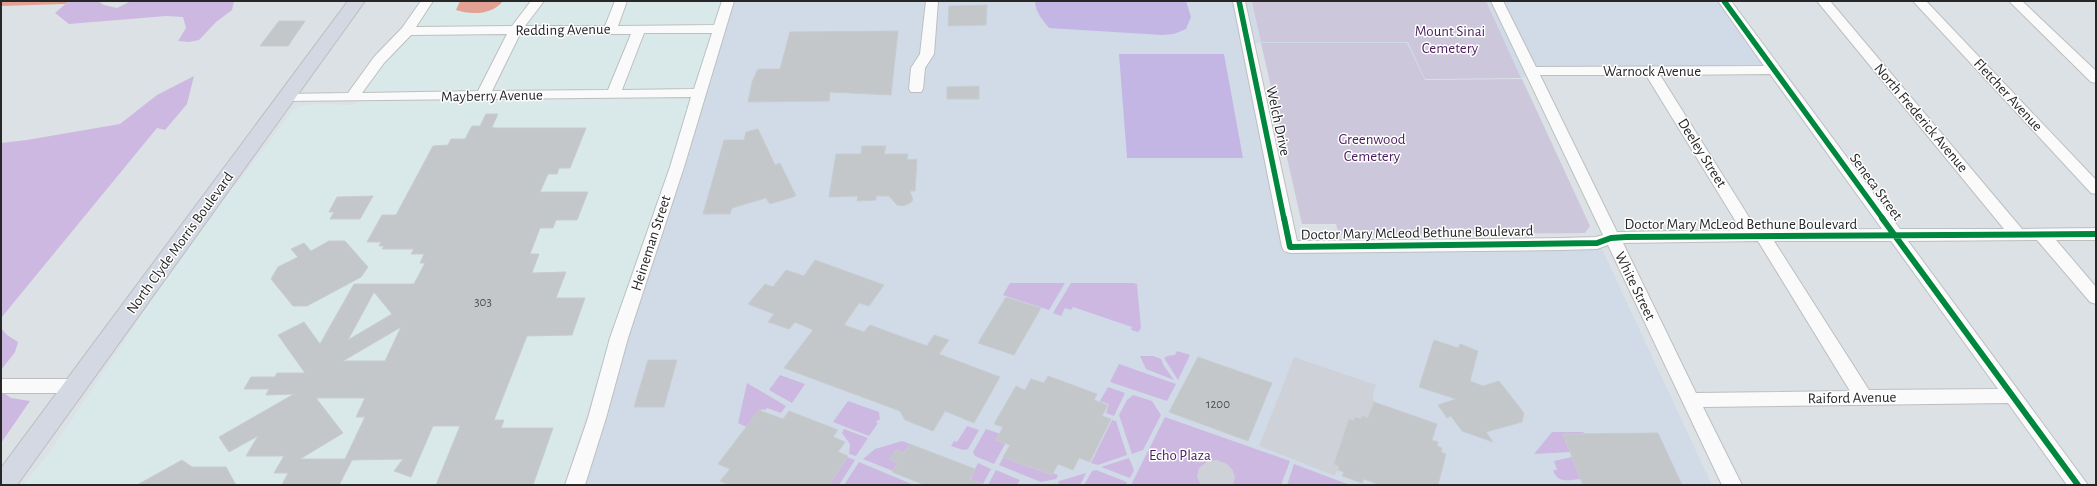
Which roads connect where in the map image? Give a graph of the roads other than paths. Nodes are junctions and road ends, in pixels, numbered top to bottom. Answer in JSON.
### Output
{"nodes":[{"id":1,"x":357,"y":1,"type":"edge"},
{"id":2,"x":427,"y":1,"type":"edge"},
{"id":3,"x":538,"y":1,"type":"edge"},
{"id":4,"x":621,"y":1,"type":"edge"},
{"id":5,"x":728,"y":1,"type":"edge"},
{"id":6,"x":932,"y":1,"type":"edge"},
{"id":7,"x":1239,"y":1,"type":"edge"},
{"id":8,"x":1497,"y":1,"type":"edge"},
{"id":9,"x":1724,"y":1,"type":"edge"},
{"id":10,"x":1823,"y":1,"type":"edge"},
{"id":11,"x":1919,"y":1,"type":"edge"},
{"id":12,"x":2015,"y":1,"type":"edge"},
{"id":13,"x":610,"y":29,"type":"junction"},
{"id":14,"x":639,"y":29,"type":"junction"},
{"id":15,"x":719,"y":29,"type":"junction"},
{"id":16,"x":407,"y":30,"type":"junction"},
{"id":17,"x":515,"y":31,"type":"junction"},
{"id":18,"x":1775,"y":70,"type":"junction"},
{"id":19,"x":1530,"y":71,"type":"junction"},
{"id":20,"x":1651,"y":71,"type":"junction"},
{"id":21,"x":2096,"y":79,"type":"edge"},
{"id":22,"x":916,"y":89,"type":"dead end"},
{"id":23,"x":698,"y":93,"type":"junction"},
{"id":24,"x":613,"y":94,"type":"junction"},
{"id":25,"x":483,"y":96,"type":"junction"},
{"id":26,"x":352,"y":97,"type":"junction"},
{"id":27,"x":285,"y":98,"type":"junction"},
{"id":28,"x":2096,"y":189,"type":"edge"},
{"id":29,"x":2096,"y":234,"type":"edge"},
{"id":30,"x":1757,"y":235,"type":"junction"},
{"id":31,"x":2018,"y":235,"type":"junction"},
{"id":32,"x":2042,"y":235,"type":"junction"},
{"id":33,"x":1897,"y":236,"type":"junction"},
{"id":34,"x":1611,"y":238,"type":"junction"},
{"id":35,"x":1290,"y":247,"type":"joint"},
{"id":36,"x":2096,"y":298,"type":"edge"},
{"id":37,"x":1,"y":386,"type":"edge"},
{"id":38,"x":75,"y":386,"type":"junction"},
{"id":39,"x":2013,"y":396,"type":"junction"},
{"id":40,"x":1864,"y":398,"type":"junction"},
{"id":41,"x":1690,"y":400,"type":"junction"},
{"id":42,"x":3,"y":485,"type":"edge"},
{"id":43,"x":575,"y":485,"type":"edge"},
{"id":44,"x":1732,"y":485,"type":"edge"},
{"id":45,"x":2078,"y":485,"type":"edge"}],
"edges":[{"from":1,"to":27,"type":"main road","name":"North Clyde Morris Boulevard"},
{"from":2,"to":16,"type":"street"},
{"from":3,"to":17,"type":"street"},
{"from":4,"to":13,"type":"street"},
{"from":5,"to":15,"type":"street","name":"Heineman Street"},
{"from":6,"to":22,"type":"street"},
{"from":7,"to":35,"type":"street","name":"Welch Drive"},
{"from":8,"to":19,"type":"street","name":"White Street"},
{"from":9,"to":18,"type":"street","name":"Seneca Street"},
{"from":10,"to":31,"type":"street","name":"North Frederick Avenue"},
{"from":11,"to":28,"type":"street","name":"Fletcher Avenue"},
{"from":12,"to":21,"type":"street"},
{"from":13,"to":14,"type":"street","name":"Redding Avenue"},
{"from":13,"to":17,"type":"street","name":"Redding Avenue"},
{"from":14,"to":15,"type":"street","name":"Redding Avenue"},
{"from":14,"to":24,"type":"street"},
{"from":15,"to":23,"type":"street","name":"Heineman Street"},
{"from":16,"to":17,"type":"street","name":"Redding Avenue"},
{"from":16,"to":26,"type":"street"},
{"from":17,"to":25,"type":"street"},
{"from":18,"to":20,"type":"street","name":"Warnock Avenue"},
{"from":18,"to":33,"type":"street","name":"Seneca Street"},
{"from":19,"to":20,"type":"street","name":"Warnock Avenue"},
{"from":19,"to":34,"type":"street","name":"White Street"},
{"from":20,"to":30,"type":"street","name":"Deeley Street"},
{"from":23,"to":24,"type":"street","name":"Mayberry Avenue"},
{"from":23,"to":43,"type":"street","name":"Heineman Street"},
{"from":24,"to":25,"type":"street","name":"Mayberry Avenue"},
{"from":25,"to":26,"type":"street","name":"Mayberry Avenue"},
{"from":26,"to":27,"type":"street","name":"Mayberry Avenue"},
{"from":27,"to":38,"type":"main road","name":"North Clyde Morris Boulevard"},
{"from":29,"to":32,"type":"street","name":"Doctor Mary McLeod Bethune Boulevard"},
{"from":30,"to":33,"type":"street","name":"Doctor Mary McLeod Bethune Boulevard"},
{"from":30,"to":34,"type":"street","name":"Doctor Mary McLeod Bethune Boulevard"},
{"from":30,"to":40,"type":"street","name":"Deeley Street"},
{"from":31,"to":32,"type":"street","name":"Doctor Mary McLeod Bethune Boulevard"},
{"from":31,"to":33,"type":"street","name":"Doctor Mary McLeod Bethune Boulevard"},
{"from":32,"to":36,"type":"street"},
{"from":33,"to":39,"type":"street","name":"Seneca Street"},
{"from":34,"to":35,"type":"street","name":"Doctor Mary McLeod Bethune Boulevard"},
{"from":34,"to":41,"type":"street","name":"White Street"},
{"from":37,"to":38,"type":"street"},
{"from":38,"to":42,"type":"main road","name":"North Clyde Morris Boulevard"},
{"from":39,"to":40,"type":"street","name":"Raiford Avenue"},
{"from":39,"to":45,"type":"street","name":"Seneca Street"},
{"from":40,"to":41,"type":"street","name":"Raiford Avenue"},
{"from":41,"to":44,"type":"street","name":"White Street"}]}
